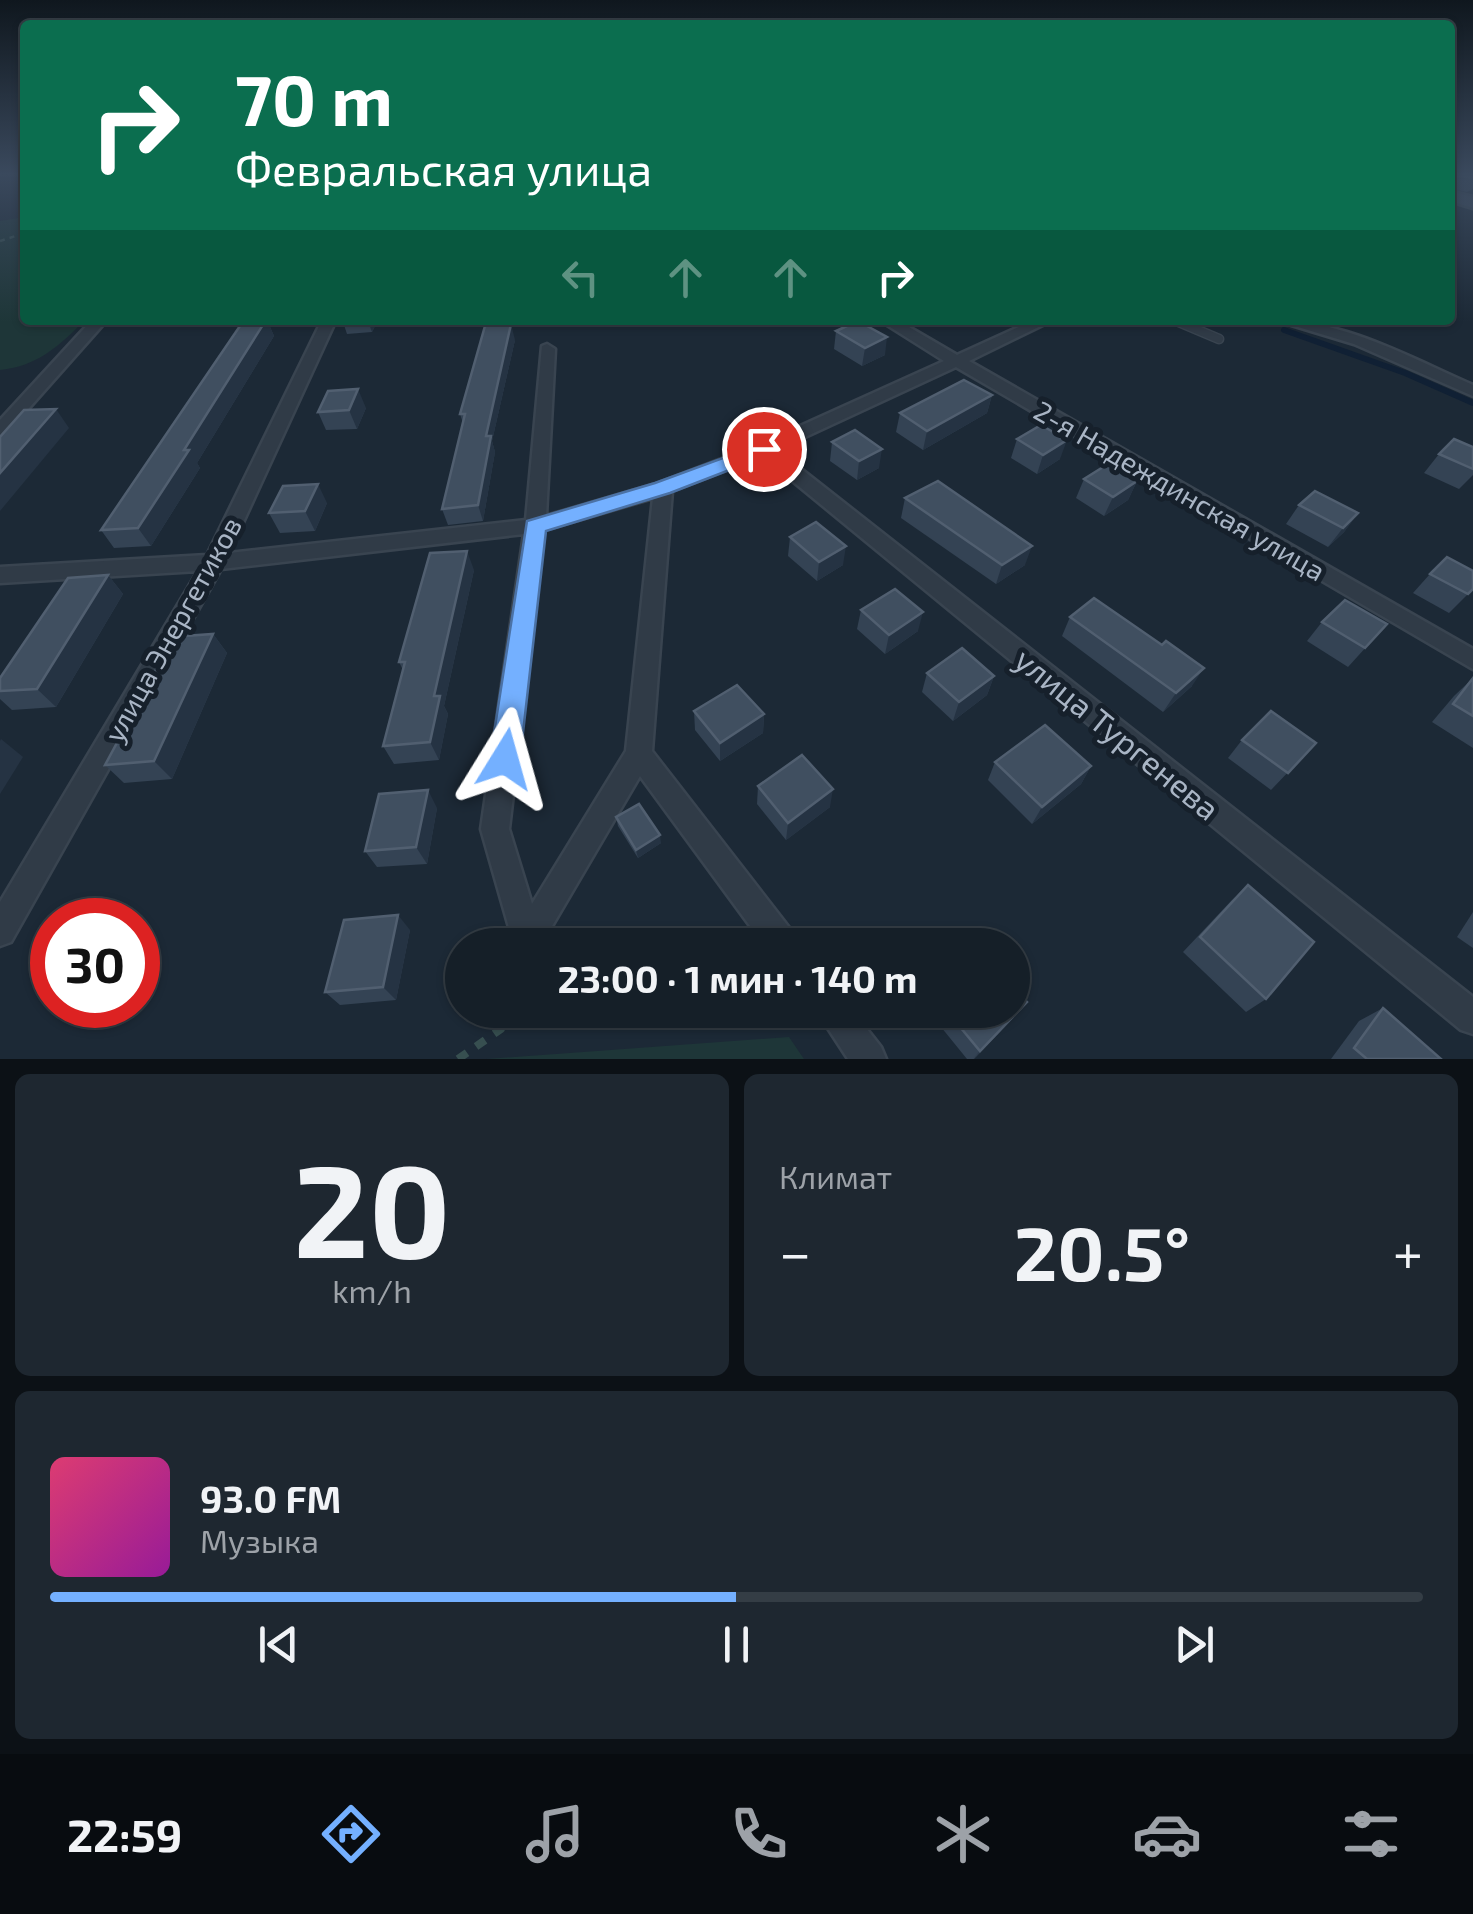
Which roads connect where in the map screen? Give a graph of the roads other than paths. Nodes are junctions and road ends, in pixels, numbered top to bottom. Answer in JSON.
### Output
{"nodes":[{"id":1,"x":95,"y":325,"type":"edge"},
{"id":2,"x":328,"y":325,"type":"edge"},
{"id":3,"x":895,"y":325,"type":"edge"},
{"id":4,"x":1036,"y":325,"type":"edge"},
{"id":5,"x":1186,"y":325,"type":"edge"},
{"id":6,"x":1300,"y":325,"type":"edge"},
{"id":7,"x":1218,"y":339,"type":"dead end"},
{"id":8,"x":547,"y":350,"type":"dead end"},
{"id":9,"x":959,"y":362,"type":"junction"},
{"id":10,"x":1473,"y":391,"type":"edge"},
{"id":11,"x":0,"y":430,"type":"edge"},
{"id":12,"x":764,"y":449,"type":"junction"},
{"id":13,"x":663,"y":488,"type":"junction"},
{"id":14,"x":535,"y":526,"type":"junction"},
{"id":15,"x":214,"y":562,"type":"junction"},
{"id":16,"x":0,"y":575,"type":"edge"},
{"id":17,"x":1473,"y":660,"type":"edge"},
{"id":18,"x":639,"y":754,"type":"junction"},
{"id":19,"x":770,"y":928,"type":"edge"},
{"id":20,"x":0,"y":931,"type":"edge"},
{"id":21,"x":1473,"y":1018,"type":"edge"},
{"id":22,"x":846,"y":1028,"type":"edge"},
{"id":23,"x":869,"y":1059,"type":"edge"}],
"edges":[{"from":1,"to":11,"type":"street"},
{"from":2,"to":15,"type":"street","name":"улица Энергетиков"},
{"from":3,"to":9,"type":"street","name":"2-я Надеждинская улица"},
{"from":4,"to":9,"type":"street"},
{"from":5,"to":7,"type":"lane"},
{"from":6,"to":10,"type":"street"},
{"from":8,"to":14,"type":"street"},
{"from":9,"to":12,"type":"street"},
{"from":9,"to":17,"type":"street","name":"2-я Надеждинская улица"},
{"from":12,"to":13,"type":"street"},
{"from":12,"to":21,"type":"street","name":"улица Тургенева"},
{"from":13,"to":14,"type":"street"},
{"from":13,"to":18,"type":"street"},
{"from":14,"to":15,"type":"street"},
{"from":14,"to":18,"type":"street"},
{"from":15,"to":16,"type":"street"},
{"from":15,"to":20,"type":"street","name":"улица Энергетиков"},
{"from":18,"to":19,"type":"street"},
{"from":22,"to":23,"type":"street"}]}
